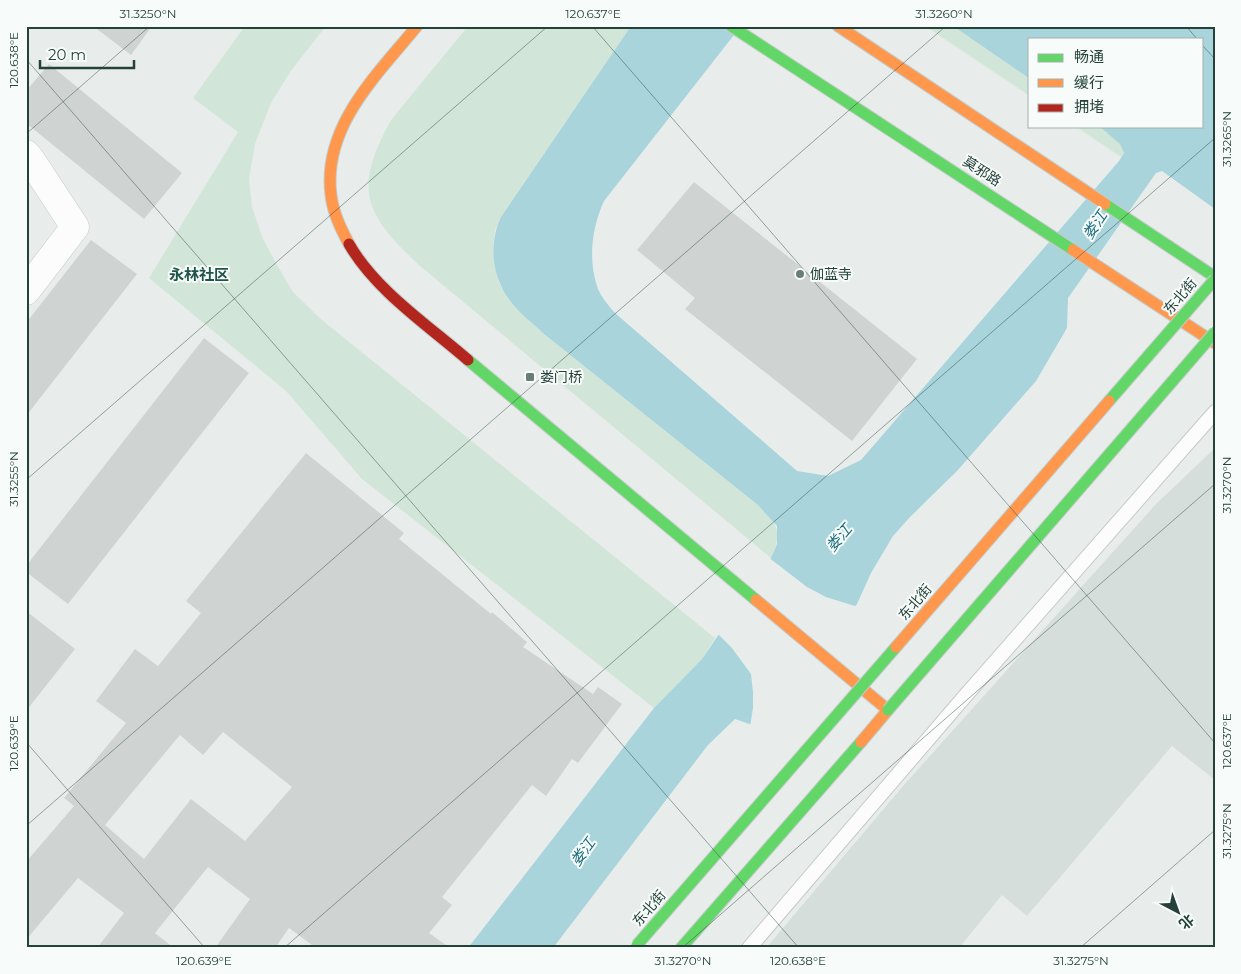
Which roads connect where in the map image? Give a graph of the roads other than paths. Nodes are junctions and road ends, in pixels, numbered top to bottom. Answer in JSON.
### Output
{"nodes":[{"id":1,"x":418,"y":26,"type":"edge"},
{"id":2,"x":731,"y":26,"type":"edge"},
{"id":3,"x":838,"y":26,"type":"edge"},
{"id":4,"x":26,"y":154,"type":"edge"},
{"id":5,"x":1215,"y":278,"type":"edge"},
{"id":6,"x":26,"y":291,"type":"edge"},
{"id":7,"x":1215,"y":332,"type":"edge"},
{"id":8,"x":1215,"y":342,"type":"edge"},
{"id":9,"x":1215,"y":412,"type":"edge"},
{"id":10,"x":861,"y":687,"type":"junction"},
{"id":11,"x":888,"y":710,"type":"junction"},
{"id":12,"x":635,"y":946,"type":"edge"},
{"id":13,"x":681,"y":948,"type":"edge"},
{"id":14,"x":749,"y":948,"type":"edge"}],
"edges":[{"from":1,"to":10,"type":"main road"},
{"from":2,"to":8,"type":"main road","name":"莫邪路"},
{"from":3,"to":5,"type":"main road"},
{"from":4,"to":6,"type":"street"},
{"from":5,"to":10,"type":"main road","name":"东北街","bridge":true},
{"from":7,"to":11,"type":"main road","bridge":true},
{"from":9,"to":14,"type":"lane"},
{"from":10,"to":11,"type":"main road"},
{"from":10,"to":12,"type":"main road","name":"东北街","bridge":true},
{"from":11,"to":13,"type":"main road"}]}
